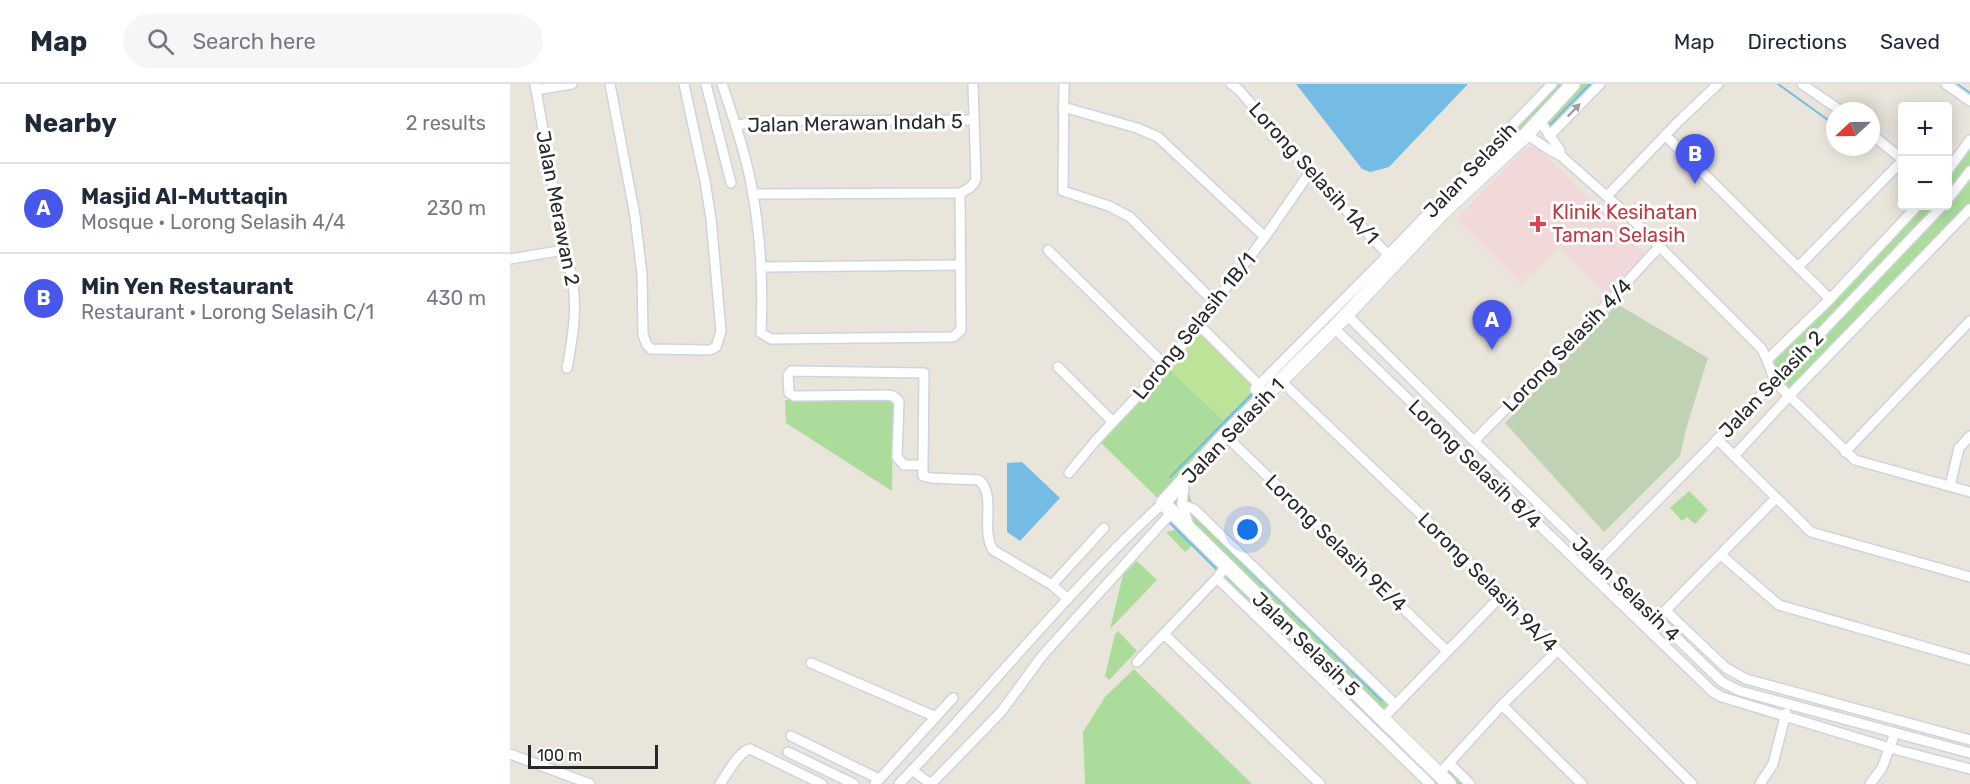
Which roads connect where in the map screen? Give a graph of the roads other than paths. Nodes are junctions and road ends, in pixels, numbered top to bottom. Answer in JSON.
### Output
{"nodes":[{"id":1,"x":572,"y":84,"type":"edge"},
{"id":2,"x":610,"y":84,"type":"edge"},
{"id":3,"x":684,"y":84,"type":"edge"},
{"id":4,"x":706,"y":84,"type":"edge"},
{"id":5,"x":722,"y":84,"type":"edge"},
{"id":6,"x":973,"y":84,"type":"edge"},
{"id":7,"x":1064,"y":84,"type":"edge"},
{"id":8,"x":1231,"y":84,"type":"edge"},
{"id":9,"x":1552,"y":84,"type":"edge"},
{"id":10,"x":1573,"y":84,"type":"edge"},
{"id":11,"x":1599,"y":84,"type":"edge"},
{"id":12,"x":1718,"y":84,"type":"edge"},
{"id":13,"x":1802,"y":84,"type":"edge"},
{"id":14,"x":1946,"y":84,"type":"edge"},
{"id":15,"x":536,"y":87,"type":"edge"},
{"id":16,"x":1970,"y":101,"type":"edge"},
{"id":17,"x":1828,"y":102,"type":"edge"},
{"id":18,"x":1063,"y":107,"type":"junction"},
{"id":19,"x":974,"y":120,"type":"junction"},
{"id":20,"x":1539,"y":120,"type":"junction"},
{"id":21,"x":736,"y":126,"type":"junction"},
{"id":22,"x":1526,"y":135,"type":"junction"},
{"id":23,"x":1665,"y":135,"type":"junction"},
{"id":24,"x":1549,"y":136,"type":"junction"},
{"id":25,"x":1970,"y":140,"type":"edge"},
{"id":26,"x":1880,"y":142,"type":"edge"},
{"id":27,"x":1560,"y":155,"type":"junction"},
{"id":28,"x":1898,"y":157,"type":"edge"},
{"id":29,"x":1952,"y":163,"type":"edge"},
{"id":30,"x":1898,"y":164,"type":"edge"},
{"id":31,"x":1970,"y":171,"type":"edge"},
{"id":32,"x":1310,"y":172,"type":"junction"},
{"id":33,"x":731,"y":183,"type":"dead end"},
{"id":34,"x":1952,"y":192,"type":"edge"},
{"id":35,"x":960,"y":193,"type":"junction"},
{"id":36,"x":753,"y":194,"type":"junction"},
{"id":37,"x":1607,"y":196,"type":"junction"},
{"id":38,"x":1970,"y":209,"type":"edge"},
{"id":39,"x":1913,"y":210,"type":"edge"},
{"id":40,"x":1938,"y":210,"type":"edge"},
{"id":41,"x":1966,"y":221,"type":"edge"},
{"id":42,"x":1264,"y":237,"type":"junction"},
{"id":43,"x":1659,"y":247,"type":"junction"},
{"id":44,"x":564,"y":249,"type":"junction"},
{"id":45,"x":1048,"y":250,"type":"dead end"},
{"id":46,"x":510,"y":259,"type":"edge"},
{"id":47,"x":1392,"y":259,"type":"junction"},
{"id":48,"x":961,"y":265,"type":"junction"},
{"id":49,"x":761,"y":267,"type":"junction"},
{"id":50,"x":1798,"y":267,"type":"junction"},
{"id":51,"x":1830,"y":299,"type":"junction"},
{"id":52,"x":1215,"y":303,"type":"junction"},
{"id":53,"x":1346,"y":314,"type":"junction"},
{"id":54,"x":1970,"y":321,"type":"edge"},
{"id":55,"x":1199,"y":325,"type":"junction"},
{"id":56,"x":1334,"y":328,"type":"junction"},
{"id":57,"x":1768,"y":359,"type":"junction"},
{"id":58,"x":1166,"y":366,"type":"junction"},
{"id":59,"x":1058,"y":367,"type":"dead end"},
{"id":60,"x":567,"y":368,"type":"dead end"},
{"id":61,"x":1281,"y":381,"type":"junction"},
{"id":62,"x":1775,"y":381,"type":"junction"},
{"id":63,"x":1262,"y":391,"type":"junction"},
{"id":64,"x":1789,"y":396,"type":"junction"},
{"id":65,"x":1113,"y":422,"type":"junction"},
{"id":66,"x":1225,"y":435,"type":"junction"},
{"id":67,"x":1970,"y":436,"type":"edge"},
{"id":68,"x":1717,"y":439,"type":"junction"},
{"id":69,"x":1474,"y":441,"type":"junction"},
{"id":70,"x":1845,"y":452,"type":"junction"},
{"id":71,"x":1734,"y":456,"type":"junction"},
{"id":72,"x":923,"y":465,"type":"junction"},
{"id":73,"x":1069,"y":473,"type":"dead end"},
{"id":74,"x":1185,"y":479,"type":"junction"},
{"id":75,"x":1950,"y":486,"type":"junction"},
{"id":76,"x":1970,"y":492,"type":"edge"},
{"id":77,"x":1776,"y":498,"type":"junction"},
{"id":78,"x":1172,"y":507,"type":"junction"},
{"id":79,"x":1543,"y":508,"type":"junction"},
{"id":80,"x":1533,"y":519,"type":"junction"},
{"id":81,"x":1104,"y":528,"type":"dead end"},
{"id":82,"x":1721,"y":555,"type":"junction"},
{"id":83,"x":1598,"y":561,"type":"junction"},
{"id":84,"x":1226,"y":566,"type":"junction"},
{"id":85,"x":1970,"y":577,"type":"edge"},
{"id":86,"x":1217,"y":578,"type":"junction"},
{"id":87,"x":1052,"y":585,"type":"junction"},
{"id":88,"x":1502,"y":595,"type":"junction"},
{"id":89,"x":1066,"y":601,"type":"junction"},
{"id":90,"x":1666,"y":611,"type":"junction"},
{"id":91,"x":1078,"y":614,"type":"junction"},
{"id":92,"x":1658,"y":620,"type":"junction"},
{"id":93,"x":1165,"y":634,"type":"junction"},
{"id":94,"x":1448,"y":651,"type":"junction"},
{"id":95,"x":1557,"y":651,"type":"junction"},
{"id":96,"x":1970,"y":660,"type":"edge"},
{"id":97,"x":1137,"y":662,"type":"dead end"},
{"id":98,"x":811,"y":663,"type":"dead end"},
{"id":99,"x":953,"y":698,"type":"dead end"},
{"id":100,"x":1788,"y":704,"type":"junction"},
{"id":101,"x":1396,"y":705,"type":"junction"},
{"id":102,"x":1502,"y":705,"type":"junction"},
{"id":103,"x":936,"y":717,"type":"junction"},
{"id":104,"x":1786,"y":717,"type":"junction"},
{"id":105,"x":1382,"y":719,"type":"junction"},
{"id":106,"x":1895,"y":733,"type":"junction"},
{"id":107,"x":791,"y":735,"type":"dead end"},
{"id":108,"x":1970,"y":740,"type":"edge"},
{"id":109,"x":1890,"y":748,"type":"junction"},
{"id":110,"x":788,"y":752,"type":"dead end"},
{"id":111,"x":1970,"y":753,"type":"edge"},
{"id":112,"x":510,"y":754,"type":"edge"},
{"id":113,"x":1450,"y":764,"type":"junction"},
{"id":114,"x":1970,"y":769,"type":"edge"},
{"id":115,"x":912,"y":770,"type":"junction"},
{"id":116,"x":1434,"y":779,"type":"edge"},
{"id":117,"x":877,"y":782,"type":"edge"},
{"id":118,"x":590,"y":784,"type":"edge"},
{"id":119,"x":720,"y":784,"type":"edge"},
{"id":120,"x":822,"y":784,"type":"edge"},
{"id":121,"x":854,"y":784,"type":"edge"},
{"id":122,"x":899,"y":784,"type":"edge"},
{"id":123,"x":931,"y":784,"type":"edge"},
{"id":124,"x":1320,"y":784,"type":"edge"},
{"id":125,"x":1449,"y":784,"type":"edge"},
{"id":126,"x":1470,"y":784,"type":"edge"},
{"id":127,"x":1582,"y":784,"type":"edge"},
{"id":128,"x":1692,"y":784,"type":"edge"},
{"id":129,"x":1760,"y":784,"type":"edge"},
{"id":130,"x":1870,"y":784,"type":"edge"}],
"edges":[{"from":1,"to":15,"type":"street"},
{"from":2,"to":3,"type":"street"},
{"from":4,"to":33,"type":"street"},
{"from":5,"to":21,"type":"street"},
{"from":6,"to":19,"type":"street"},
{"from":7,"to":18,"type":"street"},
{"from":8,"to":32,"type":"street","name":"Lorong Selasih 1A/1"},
{"from":9,"to":47,"type":"street","name":"Jalan Selasih"},
{"from":10,"to":20,"type":"street","name":"Jalan Selasih 1"},
{"from":24,"to":11,"type":"street","one_way":true},
{"from":12,"to":23,"type":"street"},
{"from":13,"to":17,"type":"street"},
{"from":14,"to":16,"type":"street"},
{"from":15,"to":44,"type":"street","name":"Jalan Merawan 2"},
{"from":18,"to":42,"type":"street"},
{"from":18,"to":52,"type":"street"},
{"from":19,"to":21,"type":"street","name":"Jalan Merawan Indah 5"},
{"from":19,"to":35,"type":"street"},
{"from":20,"to":22,"type":"street","name":"Jalan Selasih 1"},
{"from":20,"to":24,"type":"street"},
{"from":21,"to":36,"type":"street"},
{"from":22,"to":27,"type":"street"},
{"from":22,"to":47,"type":"street","name":"Jalan Selasih 1"},
{"from":23,"to":37,"type":"street"},
{"from":23,"to":50,"type":"street"},
{"from":24,"to":27,"type":"street"},
{"from":25,"to":29,"type":"street"},
{"from":26,"to":28,"type":"street"},
{"from":27,"to":37,"type":"street"},
{"from":30,"to":50,"type":"street"},
{"from":31,"to":34,"type":"street"},
{"from":32,"to":42,"type":"street","name":"Lorong Selasih 1B/1"},
{"from":32,"to":47,"type":"street","name":"Lorong Selasih 1A/1"},
{"from":35,"to":36,"type":"street"},
{"from":35,"to":48,"type":"street"},
{"from":36,"to":49,"type":"street"},
{"from":37,"to":43,"type":"street"},
{"from":38,"to":41,"type":"street"},
{"from":39,"to":51,"type":"street"},
{"from":40,"to":62,"type":"street","name":"Jalan Selasih 2"},
{"from":41,"to":64,"type":"street"},
{"from":42,"to":52,"type":"street","name":"Lorong Selasih 1B/1"},
{"from":43,"to":57,"type":"street"},
{"from":43,"to":69,"type":"street","name":"Lorong Selasih 4/4"},
{"from":44,"to":46,"type":"street"},
{"from":44,"to":60,"type":"street","name":"Jalan Merawan 2"},
{"from":45,"to":58,"type":"street"},
{"from":47,"to":53,"type":"street","name":"Jalan Selasih 1"},
{"from":47,"to":63,"type":"street","name":"Jalan Selasih"},
{"from":48,"to":49,"type":"street"},
{"from":48,"to":49,"type":"street"},
{"from":50,"to":51,"type":"street"},
{"from":51,"to":57,"type":"street"},
{"from":52,"to":55,"type":"street","name":"Lorong Selasih 1B/1"},
{"from":53,"to":56,"type":"street","name":"Jalan Selasih 1"},
{"from":53,"to":69,"type":"street","name":"Jalan Selasih 4"},
{"from":54,"to":70,"type":"street"},
{"from":55,"to":58,"type":"street","name":"Lorong Selasih 1B/1"},
{"from":55,"to":63,"type":"street"},
{"from":56,"to":61,"type":"street","name":"Jalan Selasih 1"},
{"from":56,"to":80,"type":"street","name":"Lorong Selasih 8/4"},
{"from":57,"to":62,"type":"street"},
{"from":58,"to":65,"type":"street","name":"Lorong Selasih 1B/1"},
{"from":59,"to":65,"type":"street"},
{"from":61,"to":63,"type":"street","name":"Jalan Selasih 1"},
{"from":61,"to":88,"type":"street","name":"Lorong Selasih 9A/4"},
{"from":62,"to":64,"type":"street"},
{"from":62,"to":68,"type":"street","name":"Jalan Selasih 2"},
{"from":63,"to":66,"type":"street","name":"Jalan Selasih 1"},
{"from":64,"to":70,"type":"street"},
{"from":64,"to":71,"type":"street"},
{"from":65,"to":73,"type":"street","name":"Lorong Selasih 1B/1"},
{"from":66,"to":74,"type":"street","name":"Jalan Selasih 1"},
{"from":66,"to":94,"type":"street","name":"Lorong Selasih 9E/4"},
{"from":67,"to":75,"type":"street"},
{"from":68,"to":71,"type":"street"},
{"from":68,"to":83,"type":"street","name":"Jalan Selasih 2"},
{"from":69,"to":79,"type":"street","name":"Jalan Selasih 4"},
{"from":70,"to":75,"type":"street"},
{"from":71,"to":77,"type":"street"},
{"from":72,"to":72,"type":"street"},
{"from":72,"to":87,"type":"street"},
{"from":74,"to":78,"type":"street","name":"Jalan Selasih 1"},
{"from":74,"to":78,"type":"street"},
{"from":75,"to":76,"type":"street"},
{"from":77,"to":82,"type":"street"},
{"from":77,"to":85,"type":"street"},
{"from":78,"to":84,"type":"street","name":"Jalan Selasih 5"},
{"from":78,"to":89,"type":"street","name":"Jalan Selasih 1"},
{"from":78,"to":91,"type":"street"},
{"from":78,"to":101,"type":"street"},
{"from":79,"to":80,"type":"street"},
{"from":79,"to":83,"type":"street","name":"Jalan Selasih 4"},
{"from":80,"to":104,"type":"street","name":"Lorong Selasih 8/4"},
{"from":81,"to":87,"type":"street"},
{"from":82,"to":90,"type":"street"},
{"from":82,"to":96,"type":"street"},
{"from":83,"to":92,"type":"street","name":"Jalan Selasih 4"},
{"from":84,"to":86,"type":"street"},
{"from":84,"to":105,"type":"street","name":"Jalan Selasih 5"},
{"from":86,"to":93,"type":"street"},
{"from":86,"to":116,"type":"street"},
{"from":87,"to":89,"type":"street"},
{"from":88,"to":94,"type":"street"},
{"from":88,"to":95,"type":"street","name":"Lorong Selasih 9A/4"},
{"from":89,"to":91,"type":"street"},
{"from":89,"to":115,"type":"street","name":"Jalan Selasih 1"},
{"from":90,"to":92,"type":"street"},
{"from":90,"to":108,"type":"street"},
{"from":91,"to":123,"type":"street"},
{"from":92,"to":100,"type":"street","name":"Jalan Selasih 4"},
{"from":93,"to":97,"type":"street"},
{"from":93,"to":124,"type":"street"},
{"from":94,"to":101,"type":"street"},
{"from":95,"to":102,"type":"street"},
{"from":95,"to":128,"type":"street","name":"Lorong Selasih 9A/4"},
{"from":98,"to":103,"type":"street"},
{"from":99,"to":103,"type":"street"},
{"from":100,"to":104,"type":"street"},
{"from":100,"to":106,"type":"street","name":"Jalan Selasih 4"},
{"from":101,"to":105,"type":"street"},
{"from":102,"to":113,"type":"street"},
{"from":102,"to":127,"type":"street"},
{"from":103,"to":117,"type":"street"},
{"from":104,"to":109,"type":"street"},
{"from":104,"to":129,"type":"street"},
{"from":105,"to":116,"type":"street","name":"Jalan Selasih 5"},
{"from":106,"to":109,"type":"street"},
{"from":106,"to":111,"type":"street","name":"Jalan Selasih 4"},
{"from":107,"to":117,"type":"street"},
{"from":109,"to":114,"type":"street"},
{"from":109,"to":130,"type":"street"},
{"from":110,"to":121,"type":"street"},
{"from":112,"to":118,"type":"street"},
{"from":113,"to":116,"type":"street"},
{"from":113,"to":126,"type":"street"},
{"from":115,"to":122,"type":"street","name":"Jalan Selasih 1"},
{"from":115,"to":123,"type":"street"},
{"from":116,"to":125,"type":"street","name":"Jalan Selasih 5"},
{"from":119,"to":120,"type":"street"}]}
